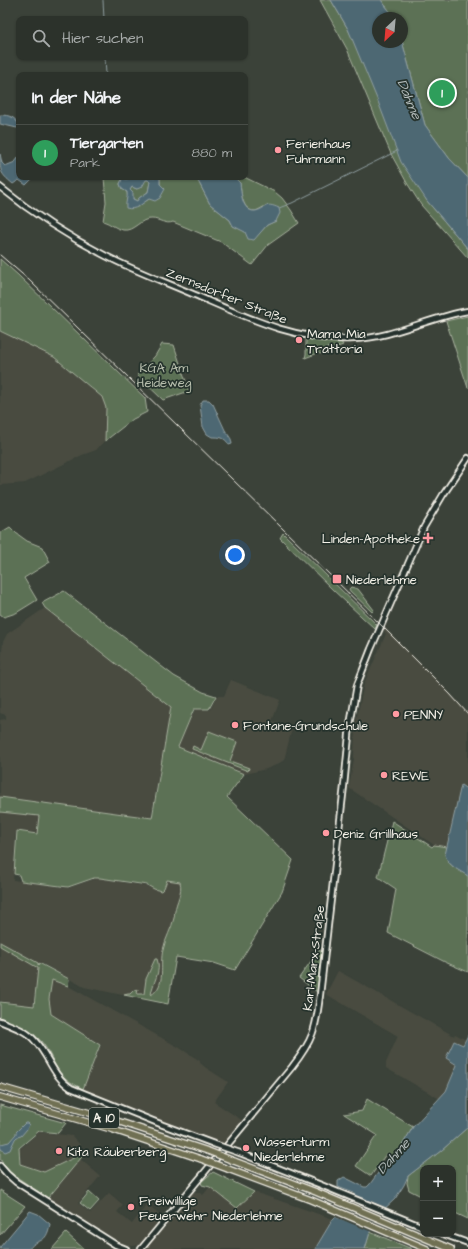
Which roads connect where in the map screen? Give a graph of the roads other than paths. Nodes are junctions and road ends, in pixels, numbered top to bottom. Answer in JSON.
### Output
{"nodes":[{"id":1,"x":0,"y":187,"type":"edge"},
{"id":2,"x":468,"y":311,"type":"edge"},
{"id":3,"x":468,"y":458,"type":"edge"},
{"id":4,"x":0,"y":1021,"type":"edge"},
{"id":5,"x":0,"y":1024,"type":"edge"},
{"id":6,"x":6,"y":1024,"type":"junction"},
{"id":7,"x":0,"y":1087,"type":"edge"},
{"id":8,"x":0,"y":1097,"type":"edge"},
{"id":9,"x":0,"y":1166,"type":"edge"},
{"id":10,"x":420,"y":1226,"type":"edge"},
{"id":11,"x":451,"y":1237,"type":"edge"},
{"id":12,"x":468,"y":1243,"type":"edge"},
{"id":13,"x":116,"y":1245,"type":"junction"},
{"id":14,"x":121,"y":1249,"type":"edge"},
{"id":15,"x":126,"y":1249,"type":"edge"},
{"id":16,"x":141,"y":1249,"type":"edge"},
{"id":17,"x":427,"y":1249,"type":"edge"},
{"id":18,"x":451,"y":1249,"type":"edge"}],
"edges":[{"from":1,"to":2,"type":"street","name":"Zernsdorfer Straße"},
{"from":3,"to":16,"type":"street","name":"Karl-Marx-Straße"},
{"from":4,"to":6,"type":"street"},
{"from":5,"to":6,"type":"street"},
{"from":6,"to":10,"type":"street","bridge":true},
{"from":7,"to":18,"type":"highway","number":"A 10","bridge":true},
{"from":8,"to":17,"type":"highway","number":"A 10","bridge":true},
{"from":9,"to":13,"type":"street"},
{"from":11,"to":12,"type":"street"},
{"from":13,"to":14,"type":"street"},
{"from":13,"to":15,"type":"street"}]}
